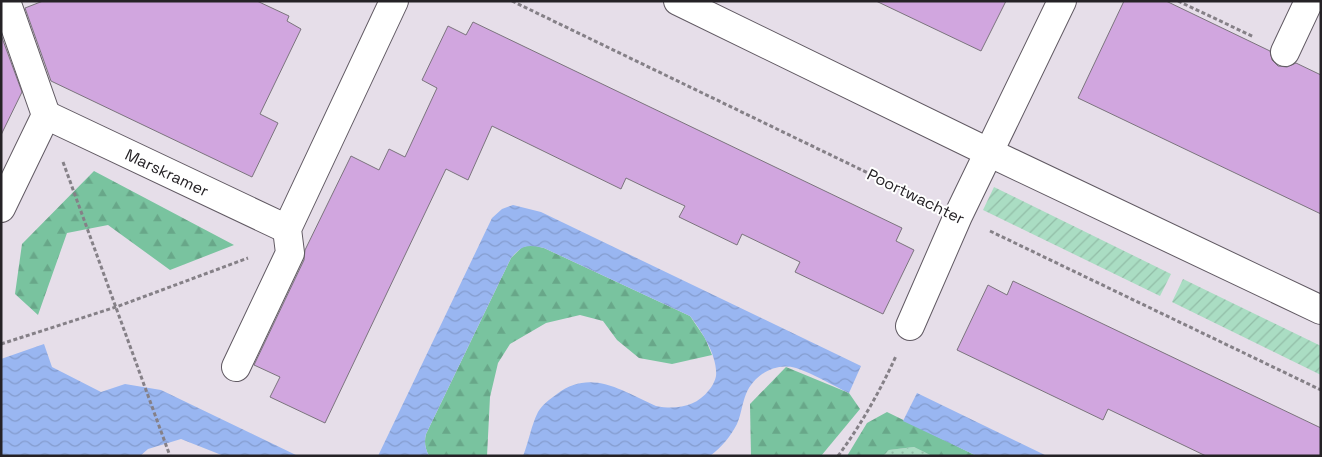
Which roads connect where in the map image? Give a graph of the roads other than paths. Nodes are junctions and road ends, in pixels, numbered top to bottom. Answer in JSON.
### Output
{"nodes":[{"id":1,"x":6,"y":1,"type":"edge"},
{"id":2,"x":394,"y":1,"type":"edge"},
{"id":3,"x":678,"y":1,"type":"edge"},
{"id":4,"x":1062,"y":1,"type":"edge"},
{"id":5,"x":1309,"y":1,"type":"edge"},
{"id":6,"x":1285,"y":52,"type":"road end"},
{"id":7,"x":46,"y":115,"type":"junction"},
{"id":8,"x":989,"y":153,"type":"junction"},
{"id":9,"x":1,"y":208,"type":"edge"},
{"id":10,"x":288,"y":236,"type":"junction"},
{"id":11,"x":1321,"y":310,"type":"edge"},
{"id":12,"x":910,"y":326,"type":"road end"},
{"id":13,"x":236,"y":367,"type":"dead end"}],
"edges":[{"from":1,"to":7,"type":"street"},
{"from":2,"to":10,"type":"street"},
{"from":3,"to":8,"type":"street"},
{"from":4,"to":8,"type":"street"},
{"from":5,"to":6,"type":"street"},
{"from":7,"to":9,"type":"street"},
{"from":7,"to":10,"type":"street","name":"Marskramer"},
{"from":8,"to":11,"type":"street"},
{"from":8,"to":12,"type":"street"},
{"from":10,"to":13,"type":"street"}]}
